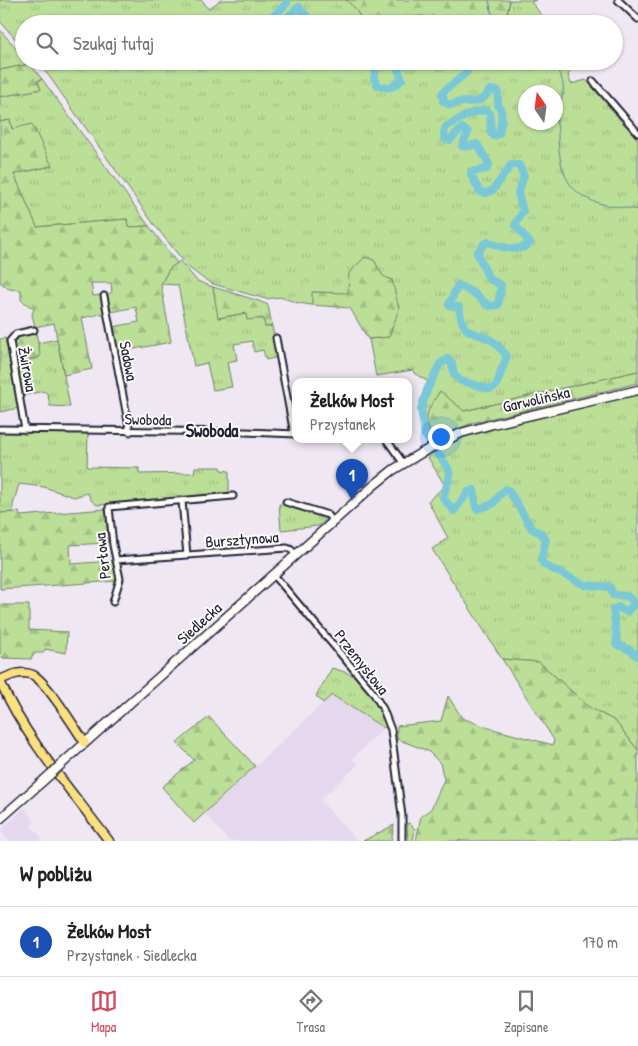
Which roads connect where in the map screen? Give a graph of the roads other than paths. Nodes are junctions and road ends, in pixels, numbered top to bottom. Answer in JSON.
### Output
{"nodes":[{"id":1,"x":618,"y":0,"type":"edge"},
{"id":2,"x":638,"y":19,"type":"edge"},
{"id":3,"x":593,"y":81,"type":"dead end"},
{"id":4,"x":638,"y":133,"type":"edge"},
{"id":5,"x":104,"y":296,"type":"dead end"},
{"id":6,"x":34,"y":330,"type":"dead end"},
{"id":7,"x":276,"y":338,"type":"dead end"},
{"id":8,"x":638,"y":390,"type":"edge"},
{"id":9,"x":292,"y":419,"type":"edge"},
{"id":10,"x":0,"y":429,"type":"edge"},
{"id":11,"x":25,"y":430,"type":"junction"},
{"id":12,"x":130,"y":432,"type":"junction"},
{"id":13,"x":292,"y":434,"type":"edge"},
{"id":14,"x":389,"y":443,"type":"edge"},
{"id":15,"x":421,"y":453,"type":"joint"},
{"id":16,"x":404,"y":464,"type":"junction"},
{"id":17,"x":233,"y":496,"type":"dead end"},
{"id":18,"x":182,"y":502,"type":"junction"},
{"id":19,"x":286,"y":502,"type":"dead end"},
{"id":20,"x":333,"y":521,"type":"junction"},
{"id":21,"x":296,"y":554,"type":"junction"},
{"id":22,"x":187,"y":555,"type":"junction"},
{"id":23,"x":116,"y":560,"type":"junction"},
{"id":24,"x":274,"y":574,"type":"junction"},
{"id":25,"x":114,"y":602,"type":"dead end"},
{"id":26,"x":0,"y":681,"type":"edge"},
{"id":27,"x":85,"y":743,"type":"junction"},
{"id":28,"x":0,"y":819,"type":"edge"},
{"id":29,"x":109,"y":841,"type":"edge"},
{"id":30,"x":402,"y":841,"type":"edge"}],
"edges":[{"from":1,"to":2,"type":"street"},
{"from":3,"to":4,"type":"street"},
{"from":5,"to":12,"type":"street","name":"Sadowa"},
{"from":6,"to":11,"type":"street","name":"Żwirowa"},
{"from":7,"to":9,"type":"street"},
{"from":8,"to":15,"type":"main road","name":"Garwolińska"},
{"from":10,"to":11,"type":"street","name":"Swoboda"},
{"from":11,"to":12,"type":"street","name":"Swoboda"},
{"from":12,"to":13,"type":"street","name":"Swoboda"},
{"from":14,"to":16,"type":"street"},
{"from":15,"to":16,"type":"main road","name":"Siedlecka"},
{"from":16,"to":20,"type":"main road","name":"Siedlecka"},
{"from":17,"to":18,"type":"street"},
{"from":18,"to":22,"type":"street","name":"Bursztynowa"},
{"from":18,"to":23,"type":"street","name":"Perłowa"},
{"from":19,"to":20,"type":"street"},
{"from":20,"to":21,"type":"main road","name":"Siedlecka"},
{"from":21,"to":22,"type":"street","name":"Bursztynowa"},
{"from":21,"to":24,"type":"main road","name":"Siedlecka"},
{"from":22,"to":23,"type":"street","name":"Bursztynowa"},
{"from":23,"to":25,"type":"street","name":"Perłowa"},
{"from":24,"to":27,"type":"main road","name":"Siedlecka"},
{"from":24,"to":30,"type":"street","name":"Przemysłowa"},
{"from":26,"to":27,"type":"main road"},
{"from":26,"to":29,"type":"main road"},
{"from":27,"to":28,"type":"main road","name":"Siedlecka","bridge":true}]}
